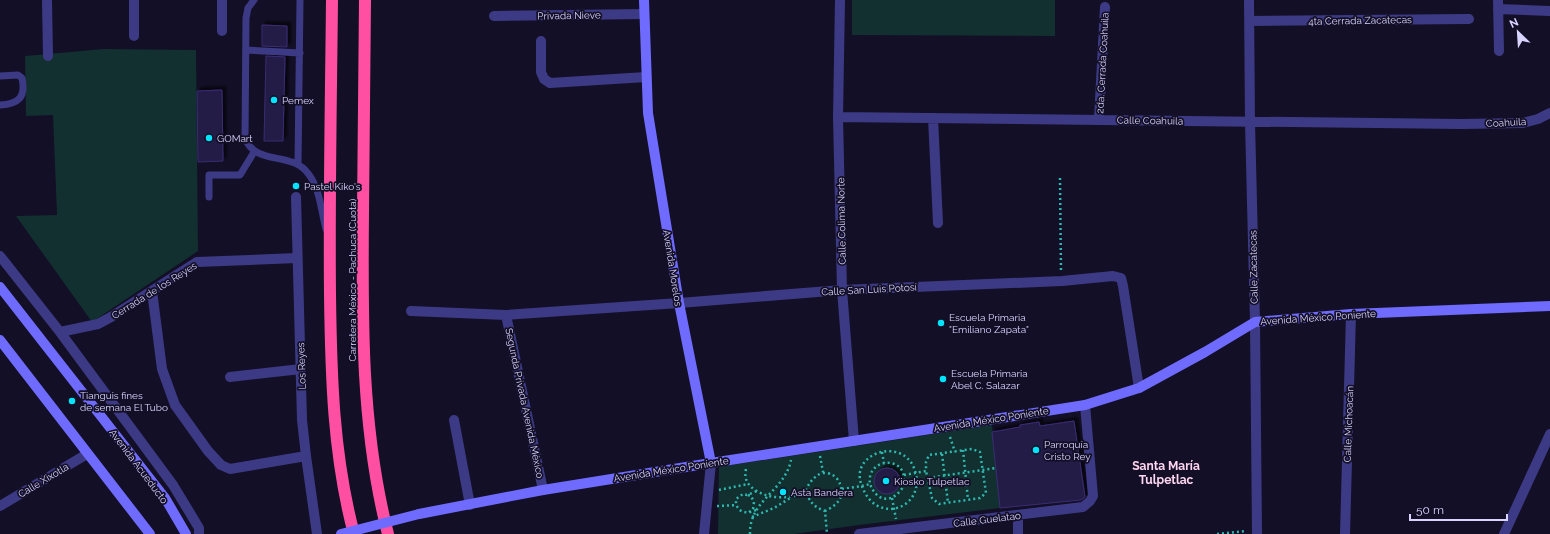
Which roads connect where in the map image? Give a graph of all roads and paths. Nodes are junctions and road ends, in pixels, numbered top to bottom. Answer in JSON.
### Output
{"nodes":[{"id":1,"x":47,"y":0,"type":"edge"},
{"id":2,"x":134,"y":0,"type":"edge"},
{"id":3,"x":222,"y":0,"type":"edge"},
{"id":4,"x":254,"y":0,"type":"edge"},
{"id":5,"x":300,"y":0,"type":"edge"},
{"id":6,"x":332,"y":0,"type":"edge"},
{"id":7,"x":365,"y":0,"type":"edge"},
{"id":8,"x":644,"y":0,"type":"edge"},
{"id":9,"x":840,"y":0,"type":"edge"},
{"id":10,"x":1250,"y":0,"type":"edge"},
{"id":11,"x":1498,"y":4,"type":"edge"},
{"id":12,"x":1105,"y":7,"type":"dead end"},
{"id":13,"x":1550,"y":11,"type":"edge"},
{"id":14,"x":644,"y":14,"type":"junction"},
{"id":15,"x":494,"y":16,"type":"dead end"},
{"id":16,"x":1469,"y":18,"type":"dead end"},
{"id":17,"x":1250,"y":21,"type":"junction"},
{"id":18,"x":222,"y":31,"type":"dead end"},
{"id":19,"x":134,"y":36,"type":"dead end"},
{"id":20,"x":541,"y":41,"type":"dead end"},
{"id":21,"x":246,"y":50,"type":"junction"},
{"id":22,"x":1499,"y":51,"type":"dead end"},
{"id":23,"x":300,"y":53,"type":"junction"},
{"id":24,"x":48,"y":56,"type":"dead end"},
{"id":25,"x":0,"y":76,"type":"edge"},
{"id":26,"x":646,"y":77,"type":"junction"},
{"id":27,"x":0,"y":105,"type":"edge"},
{"id":28,"x":1550,"y":113,"type":"edge"},
{"id":29,"x":838,"y":117,"type":"junction"},
{"id":30,"x":933,"y":118,"type":"junction"},
{"id":31,"x":1099,"y":119,"type":"junction"},
{"id":32,"x":1250,"y":122,"type":"junction"},
{"id":33,"x":1461,"y":124,"type":"joint"},
{"id":34,"x":254,"y":152,"type":"junction"},
{"id":35,"x":298,"y":164,"type":"junction"},
{"id":36,"x":1060,"y":178,"type":"dead end"},
{"id":37,"x":209,"y":197,"type":"dead end"},
{"id":38,"x":296,"y":197,"type":"dead end"},
{"id":39,"x":938,"y":223,"type":"dead end"},
{"id":40,"x":329,"y":244,"type":"junction"},
{"id":41,"x":0,"y":256,"type":"edge"},
{"id":42,"x":297,"y":258,"type":"junction"},
{"id":43,"x":1062,"y":281,"type":"junction"},
{"id":44,"x":0,"y":287,"type":"edge"},
{"id":45,"x":842,"y":290,"type":"junction"},
{"id":46,"x":152,"y":291,"type":"junction"},
{"id":47,"x":678,"y":303,"type":"junction"},
{"id":48,"x":1550,"y":306,"type":"edge"},
{"id":49,"x":411,"y":311,"type":"dead end"},
{"id":50,"x":1351,"y":314,"type":"junction"},
{"id":51,"x":506,"y":315,"type":"junction"},
{"id":52,"x":1255,"y":322,"type":"junction"},
{"id":53,"x":60,"y":332,"type":"junction"},
{"id":54,"x":0,"y":340,"type":"edge"},
{"id":55,"x":301,"y":369,"type":"junction"},
{"id":56,"x":230,"y":377,"type":"dead end"},
{"id":57,"x":1139,"y":388,"type":"junction"},
{"id":58,"x":1085,"y":405,"type":"junction"},
{"id":59,"x":454,"y":420,"type":"dead end"},
{"id":60,"x":947,"y":426,"type":"junction"},
{"id":61,"x":1550,"y":434,"type":"edge"},
{"id":62,"x":854,"y":441,"type":"junction"},
{"id":63,"x":818,"y":446,"type":"junction"},
{"id":64,"x":793,"y":450,"type":"junction"},
{"id":65,"x":963,"y":450,"type":"junction"},
{"id":66,"x":882,"y":452,"type":"junction"},
{"id":67,"x":955,"y":452,"type":"junction"},
{"id":68,"x":87,"y":454,"type":"junction"},
{"id":69,"x":942,"y":454,"type":"junction"},
{"id":70,"x":306,"y":456,"type":"junction"},
{"id":71,"x":747,"y":457,"type":"junction"},
{"id":72,"x":711,"y":463,"type":"junction"},
{"id":73,"x":884,"y":463,"type":"junction"},
{"id":74,"x":996,"y":468,"type":"dead end"},
{"id":75,"x":983,"y":470,"type":"junction"},
{"id":76,"x":926,"y":471,"type":"junction"},
{"id":77,"x":823,"y":472,"type":"junction"},
{"id":78,"x":966,"y":472,"type":"junction"},
{"id":79,"x":915,"y":473,"type":"junction"},
{"id":80,"x":904,"y":475,"type":"junction"},
{"id":81,"x":945,"y":476,"type":"junction"},
{"id":82,"x":928,"y":478,"type":"junction"},
{"id":83,"x":748,"y":484,"type":"junction"},
{"id":84,"x":870,"y":484,"type":"junction"},
{"id":85,"x":862,"y":486,"type":"junction"},
{"id":86,"x":842,"y":489,"type":"junction"},
{"id":87,"x":543,"y":490,"type":"junction"},
{"id":88,"x":757,"y":491,"type":"junction"},
{"id":89,"x":708,"y":494,"type":"junction"},
{"id":90,"x":807,"y":494,"type":"junction"},
{"id":91,"x":747,"y":495,"type":"junction"},
{"id":92,"x":793,"y":496,"type":"junction"},
{"id":93,"x":767,"y":497,"type":"junction"},
{"id":94,"x":892,"y":498,"type":"junction"},
{"id":95,"x":968,"y":500,"type":"junction"},
{"id":96,"x":948,"y":503,"type":"junction"},
{"id":97,"x":470,"y":505,"type":"junction"},
{"id":98,"x":737,"y":505,"type":"junction"},
{"id":99,"x":0,"y":506,"type":"edge"},
{"id":100,"x":707,"y":507,"type":"junction"},
{"id":101,"x":894,"y":509,"type":"junction"},
{"id":102,"x":756,"y":510,"type":"junction"},
{"id":103,"x":825,"y":511,"type":"junction"},
{"id":104,"x":748,"y":513,"type":"junction"},
{"id":105,"x":1018,"y":516,"type":"junction"},
{"id":106,"x":752,"y":517,"type":"junction"},
{"id":107,"x":898,"y":529,"type":"junction"},
{"id":108,"x":1257,"y":532,"type":"edge"},
{"id":109,"x":150,"y":534,"type":"edge"},
{"id":110,"x":186,"y":534,"type":"edge"},
{"id":111,"x":198,"y":534,"type":"edge"},
{"id":112,"x":317,"y":534,"type":"edge"},
{"id":113,"x":341,"y":534,"type":"edge"},
{"id":114,"x":354,"y":534,"type":"edge"},
{"id":115,"x":388,"y":534,"type":"edge"},
{"id":116,"x":704,"y":534,"type":"edge"},
{"id":117,"x":750,"y":534,"type":"edge"},
{"id":118,"x":827,"y":534,"type":"edge"},
{"id":119,"x":859,"y":534,"type":"edge"},
{"id":120,"x":1018,"y":534,"type":"edge"},
{"id":121,"x":1216,"y":534,"type":"edge"},
{"id":122,"x":1345,"y":534,"type":"edge"},
{"id":123,"x":1504,"y":534,"type":"edge"}],
"edges":[{"from":1,"to":24,"type":"street"},
{"from":2,"to":19,"type":"street"},
{"from":3,"to":18,"type":"street"},
{"from":4,"to":21,"type":"lane"},
{"from":5,"to":23,"type":"lane"},
{"from":6,"to":40,"type":"highway","name":"Carretera México - Pachuca (Cuota)"},
{"from":7,"to":115,"type":"highway","name":"Carretera México - Pachuca (Cuota)"},
{"from":8,"to":14,"type":"main road","name":"Avenida Morelos"},
{"from":9,"to":29,"type":"street","name":"Calle Colima Norte"},
{"from":10,"to":17,"type":"street","name":"Calle Zacatecas"},
{"from":11,"to":13,"type":"street"},
{"from":11,"to":22,"type":"street"},
{"from":12,"to":31,"type":"street","name":"2da. Cerrada Coahuila"},
{"from":14,"to":15,"type":"street","name":"Privada Nieve"},
{"from":14,"to":26,"type":"main road","name":"Avenida Morelos"},
{"from":16,"to":17,"type":"street","name":"4ta Cerrada Zacatecas"},
{"from":17,"to":32,"type":"street","name":"Calle Zacatecas"},
{"from":20,"to":26,"type":"street"},
{"from":21,"to":23,"type":"lane"},
{"from":21,"to":34,"type":"lane"},
{"from":23,"to":35,"type":"lane"},
{"from":25,"to":27,"type":"lane"},
{"from":26,"to":47,"type":"main road","name":"Avenida Morelos"},
{"from":28,"to":33,"type":"street","name":"Coahuila"},
{"from":29,"to":30,"type":"street","name":"Calle Coahuila"},
{"from":29,"to":45,"type":"street","name":"Calle Colima Norte"},
{"from":30,"to":31,"type":"street","name":"Calle Coahuila"},
{"from":30,"to":39,"type":"street"},
{"from":31,"to":32,"type":"street","name":"Calle Coahuila"},
{"from":32,"to":33,"type":"street","name":"Calle Coahuila"},
{"from":32,"to":52,"type":"street","name":"Calle Zacatecas"},
{"from":34,"to":35,"type":"lane"},
{"from":34,"to":37,"type":"lane"},
{"from":35,"to":40,"type":"lane"},
{"from":36,"to":43,"type":"path"},
{"from":38,"to":42,"type":"street","name":"Los Reyes"},
{"from":40,"to":114,"type":"highway","name":"Carretera México - Pachuca (Cuota)"},
{"from":41,"to":53,"type":"street"},
{"from":42,"to":46,"type":"street","name":"Cerrada de los Reyes"},
{"from":42,"to":55,"type":"street","name":"Los Reyes"},
{"from":43,"to":45,"type":"street","name":"Calle San Luis Potosí"},
{"from":43,"to":57,"type":"street","name":"Calle San Luis Potosí"},
{"from":44,"to":110,"type":"main road","name":"Avenida Acueducto"},
{"from":45,"to":47,"type":"street","name":"Calle San Luis Potosí"},
{"from":45,"to":62,"type":"street","name":"Calle Colima Norte"},
{"from":46,"to":53,"type":"street","name":"Cerrada de los Reyes"},
{"from":46,"to":70,"type":"street"},
{"from":47,"to":51,"type":"street","name":"Calle San Luis Potosí"},
{"from":47,"to":72,"type":"main road","name":"Avenida Morelos"},
{"from":48,"to":50,"type":"main road","name":"Avenida México Poniente"},
{"from":49,"to":51,"type":"street","name":"Calle San Luis Potosí"},
{"from":50,"to":52,"type":"main road","name":"Avenida México Poniente"},
{"from":50,"to":122,"type":"street","name":"Calle Michoacán"},
{"from":51,"to":87,"type":"street","name":"Segunda Privada Avenida México"},
{"from":52,"to":57,"type":"main road","name":"Avenida México Poniente"},
{"from":52,"to":108,"type":"street","name":"Calle Zacatecas"},
{"from":53,"to":111,"type":"street"},
{"from":54,"to":68,"type":"main road"},
{"from":55,"to":56,"type":"street"},
{"from":55,"to":70,"type":"street","name":"Los Reyes"},
{"from":57,"to":58,"type":"main road","name":"Avenida México Poniente"},
{"from":58,"to":60,"type":"main road","name":"Avenida México Poniente"},
{"from":58,"to":105,"type":"street","name":"Calle Guelatao"},
{"from":59,"to":97,"type":"street"},
{"from":60,"to":62,"type":"main road","name":"Avenida México Poniente"},
{"from":60,"to":67,"type":"path"},
{"from":61,"to":123,"type":"street"},
{"from":62,"to":63,"type":"main road","name":"Avenida México Poniente"},
{"from":63,"to":64,"type":"main road","name":"Avenida México Poniente"},
{"from":63,"to":77,"type":"path"},
{"from":64,"to":71,"type":"main road","name":"Avenida México Poniente"},
{"from":64,"to":93,"type":"path"},
{"from":65,"to":67,"type":"path"},
{"from":65,"to":75,"type":"path"},
{"from":65,"to":78,"type":"path"},
{"from":66,"to":73,"type":"path"},
{"from":66,"to":79,"type":"path"},
{"from":66,"to":85,"type":"path"},
{"from":67,"to":69,"type":"path"},
{"from":68,"to":99,"type":"street","name":"Calle Xixotla"},
{"from":68,"to":109,"type":"main road"},
{"from":69,"to":76,"type":"path"},
{"from":69,"to":81,"type":"path"},
{"from":70,"to":112,"type":"street","name":"Los Reyes"},
{"from":71,"to":72,"type":"main road","name":"Avenida México Poniente"},
{"from":71,"to":83,"type":"path"},
{"from":72,"to":87,"type":"main road","name":"Avenida México Poniente"},
{"from":72,"to":89,"type":"street","name":"Avenida Morelos"},
{"from":73,"to":80,"type":"path"},
{"from":73,"to":84,"type":"path"},
{"from":74,"to":75,"type":"path"},
{"from":75,"to":78,"type":"path"},
{"from":75,"to":95,"type":"path"},
{"from":76,"to":79,"type":"path"},
{"from":76,"to":82,"type":"path"},
{"from":77,"to":86,"type":"path"},
{"from":77,"to":90,"type":"path"},
{"from":78,"to":81,"type":"path"},
{"from":78,"to":95,"type":"path"},
{"from":79,"to":80,"type":"path"},
{"from":79,"to":101,"type":"path"},
{"from":80,"to":94,"type":"path"},
{"from":81,"to":82,"type":"path"},
{"from":81,"to":96,"type":"path"},
{"from":82,"to":96,"type":"path"},
{"from":83,"to":88,"type":"path"},
{"from":83,"to":89,"type":"path"},
{"from":84,"to":85,"type":"path"},
{"from":84,"to":94,"type":"path"},
{"from":85,"to":86,"type":"path"},
{"from":85,"to":101,"type":"path"},
{"from":86,"to":103,"type":"path"},
{"from":87,"to":97,"type":"main road","name":"Avenida México Poniente"},
{"from":88,"to":91,"type":"path"},
{"from":88,"to":93,"type":"path"},
{"from":89,"to":100,"type":"street","name":"Avenida Morelos"},
{"from":90,"to":92,"type":"path"},
{"from":90,"to":103,"type":"path"},
{"from":91,"to":98,"type":"path"},
{"from":91,"to":104,"type":"path"},
{"from":92,"to":93,"type":"path"},
{"from":92,"to":106,"type":"path"},
{"from":93,"to":102,"type":"path"},
{"from":94,"to":101,"type":"path"},
{"from":95,"to":96,"type":"path"},
{"from":97,"to":113,"type":"main road","name":"Avenida México Poniente","bridge":true},
{"from":98,"to":100,"type":"path"},
{"from":98,"to":104,"type":"path"},
{"from":100,"to":116,"type":"street","name":"Avenida Morelos"},
{"from":101,"to":107,"type":"path"},
{"from":102,"to":104,"type":"path"},
{"from":102,"to":106,"type":"path"},
{"from":103,"to":118,"type":"path"},
{"from":105,"to":107,"type":"street","name":"Calle Guelatao"},
{"from":105,"to":120,"type":"street"},
{"from":106,"to":117,"type":"path"},
{"from":107,"to":119,"type":"street","name":"Calle Guelatao"},
{"from":108,"to":121,"type":"path"}]}
